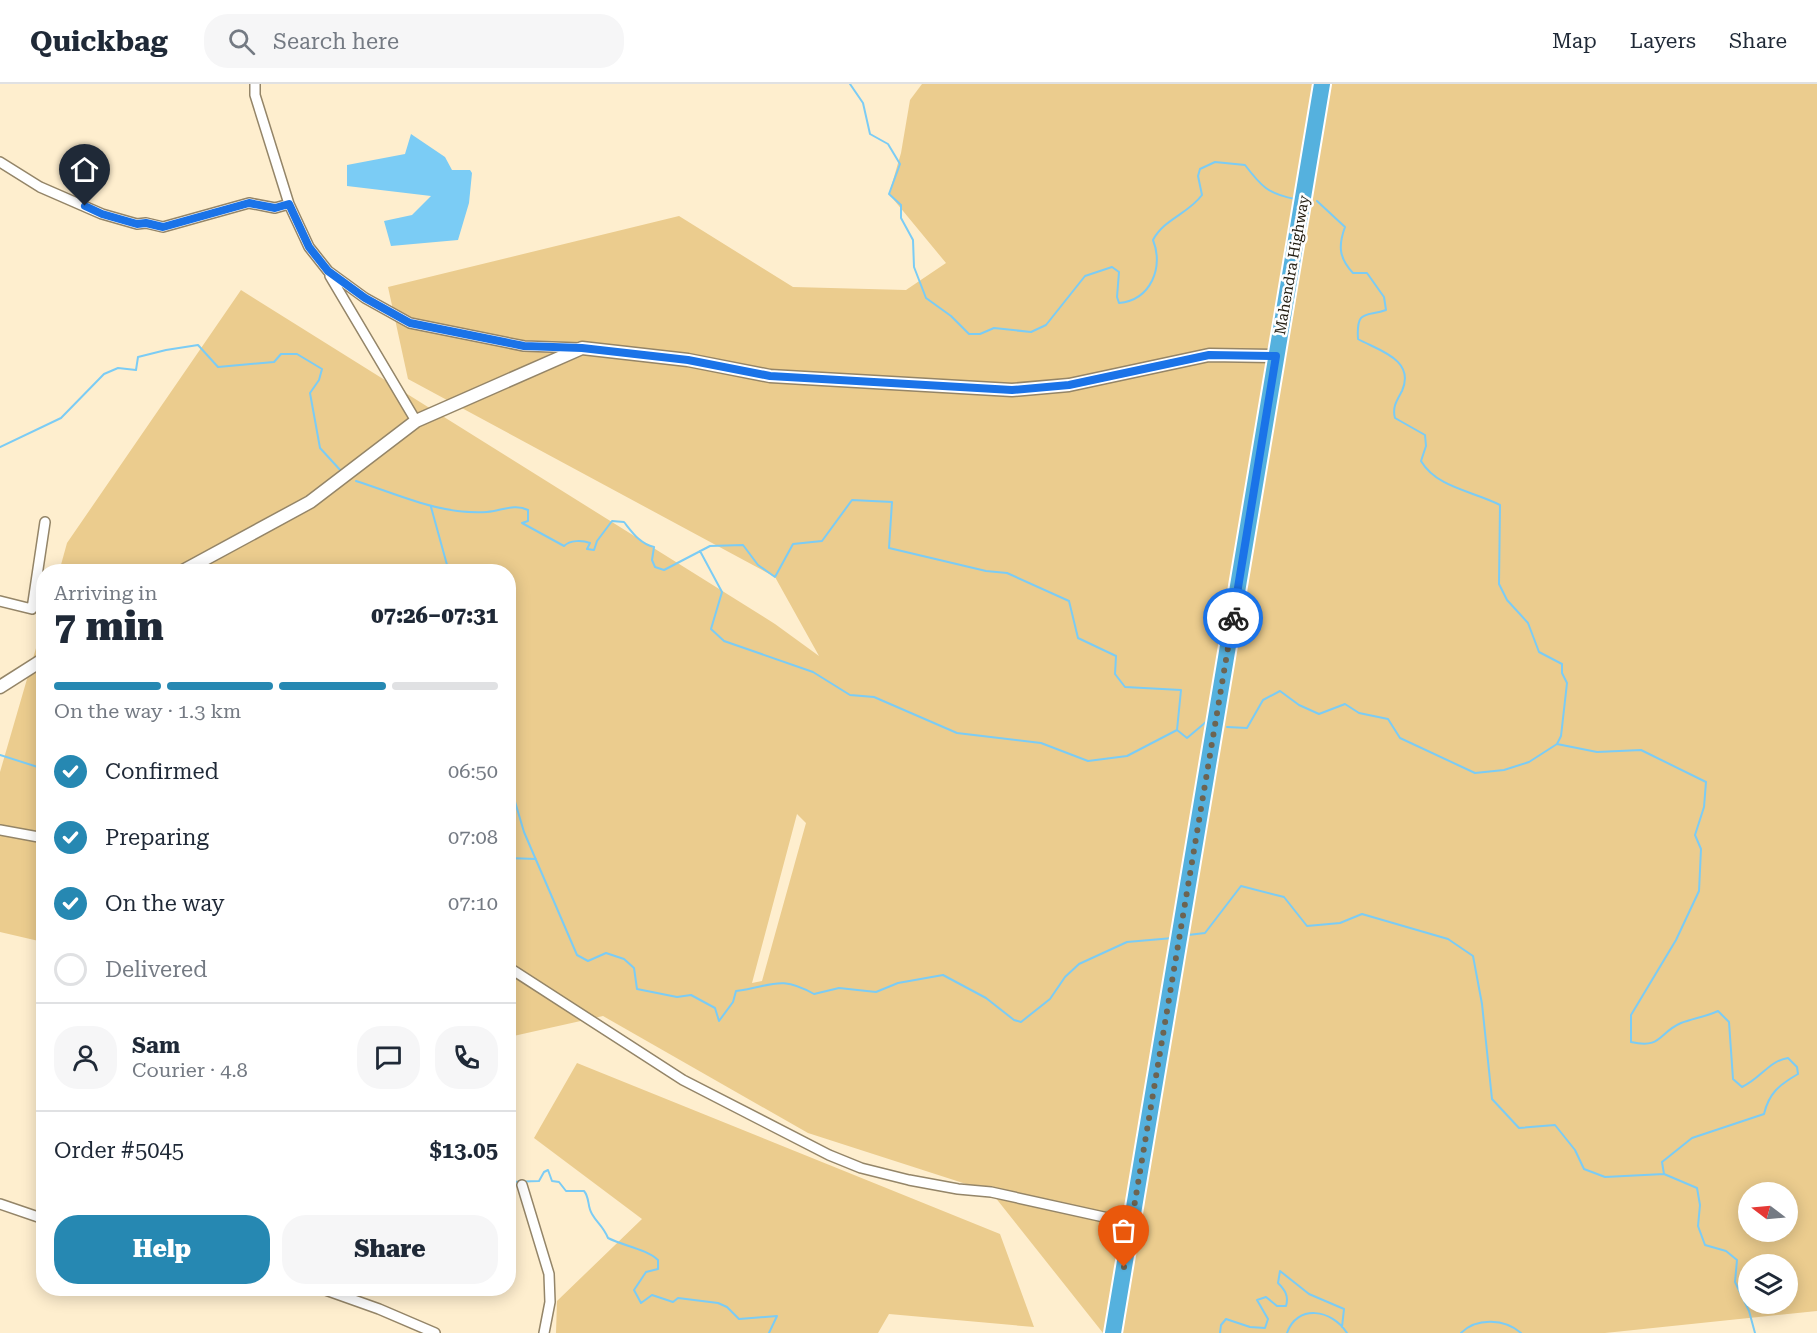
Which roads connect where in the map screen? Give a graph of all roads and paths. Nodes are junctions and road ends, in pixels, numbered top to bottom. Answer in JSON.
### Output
{"nodes":[{"id":1,"x":255,"y":84,"type":"edge"},
{"id":2,"x":1322,"y":84,"type":"edge"},
{"id":3,"x":0,"y":162,"type":"edge"},
{"id":4,"x":289,"y":204,"type":"junction"},
{"id":5,"x":328,"y":271,"type":"junction"},
{"id":6,"x":582,"y":348,"type":"junction"},
{"id":7,"x":1276,"y":356,"type":"junction"},
{"id":8,"x":416,"y":421,"type":"junction"},
{"id":9,"x":45,"y":522,"type":"dead end"},
{"id":10,"x":39,"y":564,"type":"edge"},
{"id":11,"x":196,"y":564,"type":"edge"},
{"id":12,"x":36,"y":582,"type":"edge"},
{"id":13,"x":0,"y":601,"type":"edge"},
{"id":14,"x":36,"y":664,"type":"edge"},
{"id":15,"x":0,"y":687,"type":"edge"},
{"id":16,"x":0,"y":830,"type":"edge"},
{"id":17,"x":36,"y":837,"type":"edge"},
{"id":18,"x":516,"y":972,"type":"edge"},
{"id":19,"x":522,"y":1185,"type":"dead end"},
{"id":20,"x":0,"y":1204,"type":"edge"},
{"id":21,"x":36,"y":1216,"type":"edge"},
{"id":22,"x":1131,"y":1223,"type":"junction"},
{"id":23,"x":342,"y":1296,"type":"edge"},
{"id":24,"x":435,"y":1333,"type":"edge"},
{"id":25,"x":544,"y":1333,"type":"edge"},
{"id":26,"x":1113,"y":1333,"type":"edge"}],
"edges":[{"from":1,"to":4,"type":"street"},
{"from":2,"to":7,"type":"highway","name":"Mahendra Highway"},
{"from":3,"to":4,"type":"street"},
{"from":4,"to":5,"type":"street"},
{"from":5,"to":6,"type":"street"},
{"from":5,"to":8,"type":"street"},
{"from":6,"to":7,"type":"street"},
{"from":6,"to":8,"type":"street"},
{"from":7,"to":22,"type":"highway","name":"Mahendra Highway"},
{"from":8,"to":11,"type":"street"},
{"from":9,"to":10,"type":"street"},
{"from":12,"to":13,"type":"street"},
{"from":14,"to":15,"type":"street"},
{"from":16,"to":17,"type":"street"},
{"from":18,"to":22,"type":"street"},
{"from":19,"to":25,"type":"street"},
{"from":20,"to":21,"type":"street"},
{"from":22,"to":26,"type":"highway","name":"Mahendra Highway"},
{"from":23,"to":24,"type":"street"}]}
